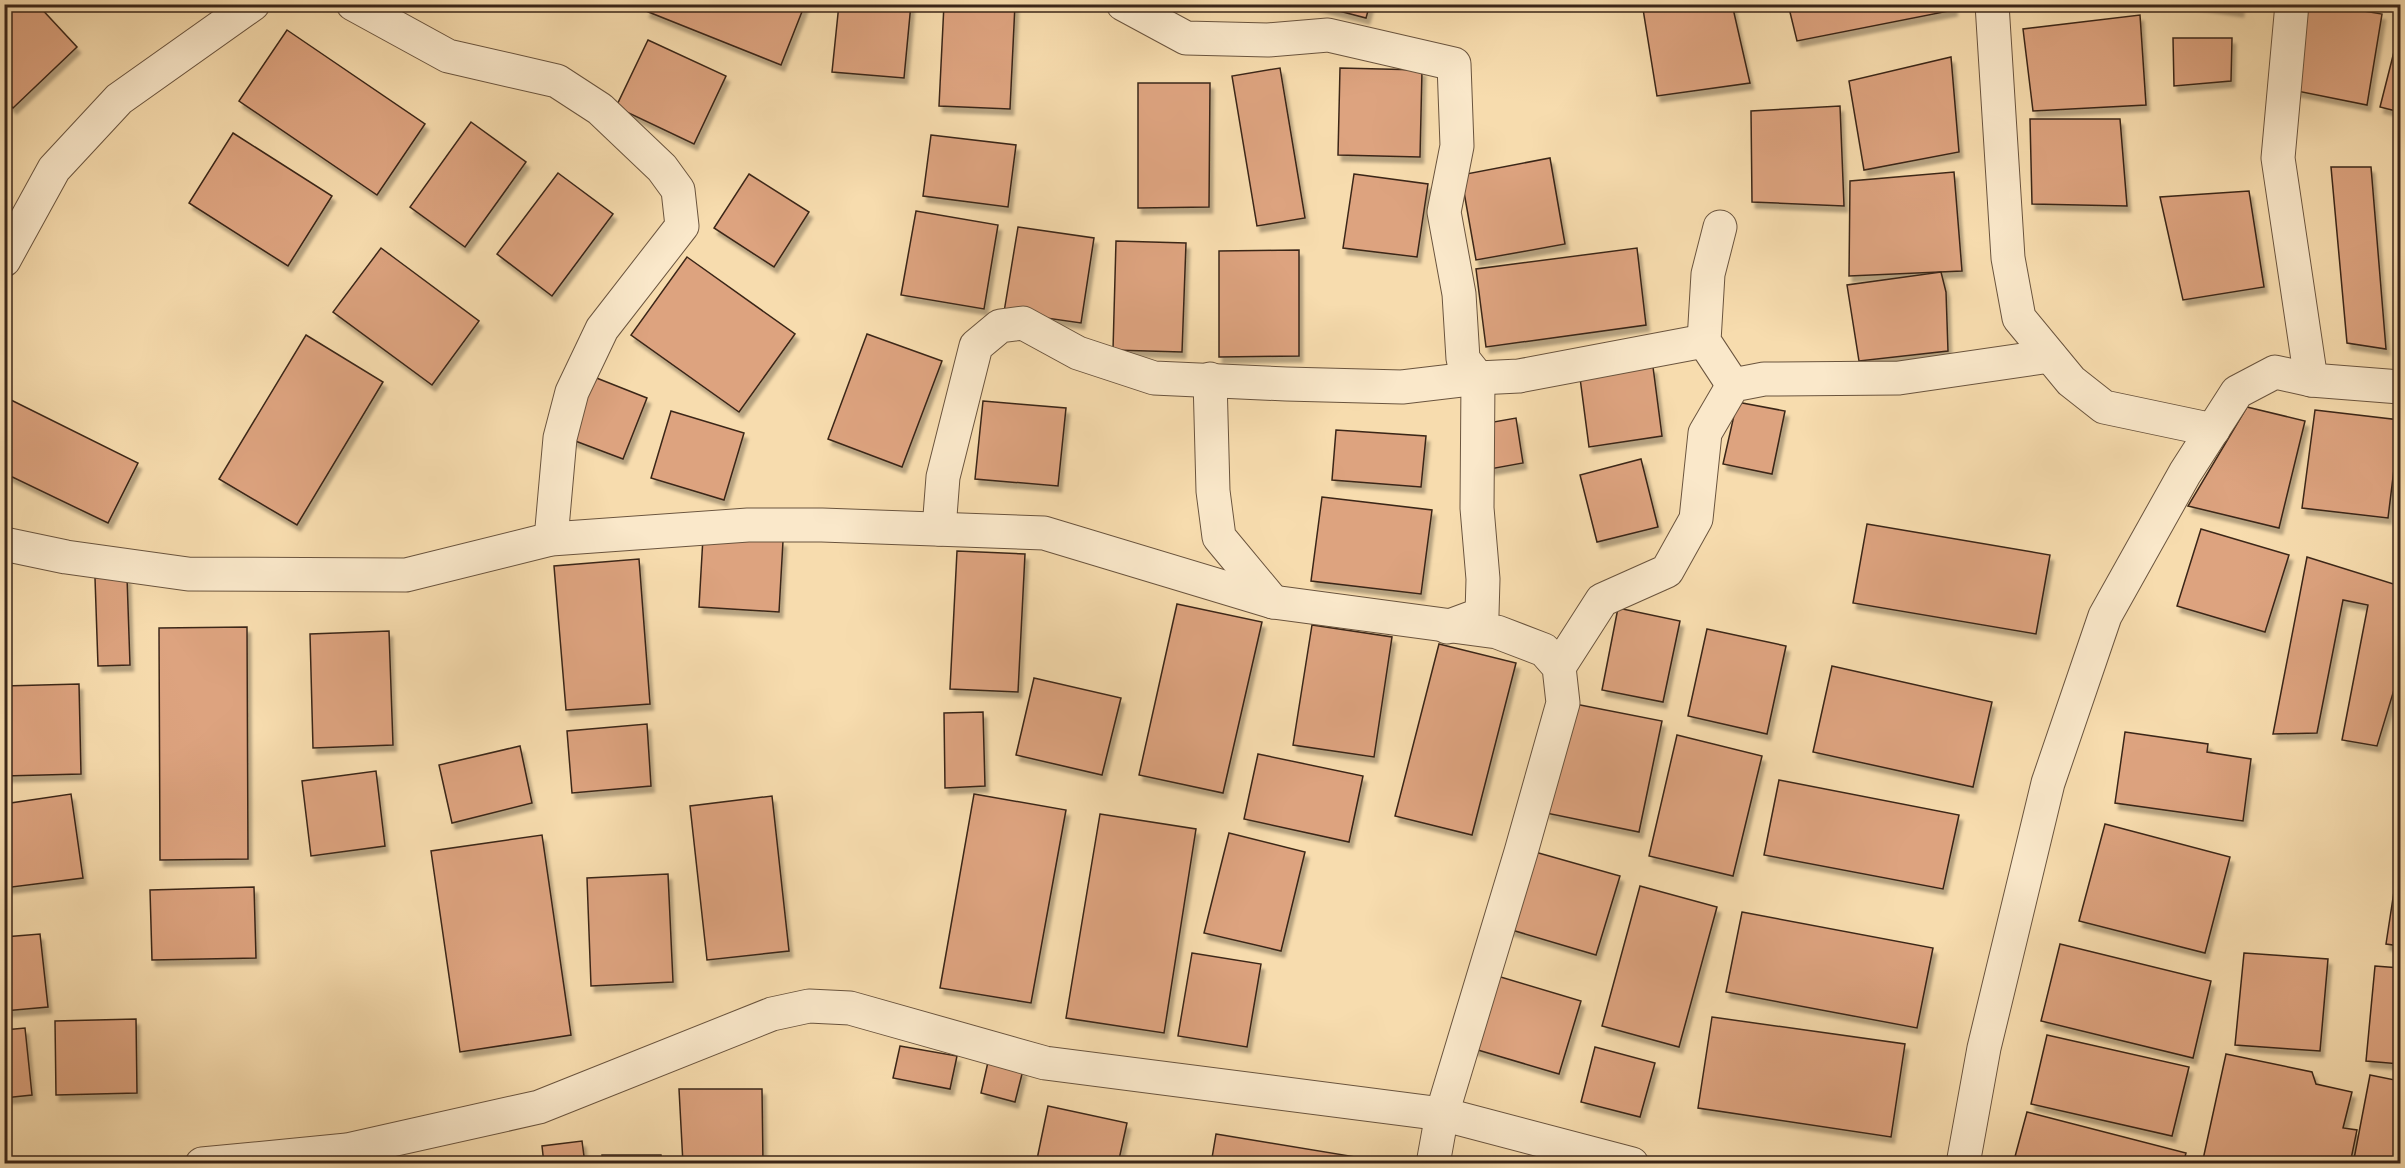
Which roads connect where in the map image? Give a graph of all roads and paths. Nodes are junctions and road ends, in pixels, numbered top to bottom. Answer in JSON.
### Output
{"nodes":[{"id":1,"x":253,"y":4,"type":"edge"},
{"id":2,"x":353,"y":4,"type":"edge"},
{"id":3,"x":1123,"y":4,"type":"edge"},
{"id":4,"x":1992,"y":4,"type":"edge"},
{"id":5,"x":2292,"y":4,"type":"edge"},
{"id":6,"x":1720,"y":227,"type":"dead end"},
{"id":7,"x":4,"y":260,"type":"edge"},
{"id":8,"x":1704,"y":341,"type":"junction"},
{"id":9,"x":2050,"y":356,"type":"junction"},
{"id":10,"x":1478,"y":378,"type":"junction"},
{"id":11,"x":1210,"y":380,"type":"junction"},
{"id":12,"x":2312,"y":380,"type":"junction"},
{"id":13,"x":1733,"y":385,"type":"junction"},
{"id":14,"x":2400,"y":387,"type":"edge"},
{"id":15,"x":2213,"y":430,"type":"junction"},
{"id":16,"x":939,"y":529,"type":"junction"},
{"id":17,"x":551,"y":539,"type":"junction"},
{"id":18,"x":4,"y":544,"type":"edge"},
{"id":19,"x":1273,"y":602,"type":"junction"},
{"id":20,"x":1447,"y":627,"type":"junction"},
{"id":21,"x":1559,"y":668,"type":"junction"},
{"id":22,"x":1442,"y":1114,"type":"junction"},
{"id":23,"x":348,"y":1157,"type":"edge"},
{"id":24,"x":202,"y":1164,"type":"edge"},
{"id":25,"x":1433,"y":1164,"type":"edge"},
{"id":26,"x":1632,"y":1164,"type":"edge"},
{"id":27,"x":1963,"y":1164,"type":"edge"}],
"edges":[{"from":1,"to":7,"type":"street"},
{"from":2,"to":17,"type":"street"},
{"from":3,"to":10,"type":"street"},
{"from":4,"to":9,"type":"street"},
{"from":5,"to":12,"type":"street"},
{"from":6,"to":8,"type":"street"},
{"from":8,"to":10,"type":"street"},
{"from":8,"to":13,"type":"street"},
{"from":9,"to":13,"type":"street"},
{"from":9,"to":15,"type":"street"},
{"from":10,"to":11,"type":"street"},
{"from":10,"to":20,"type":"street"},
{"from":11,"to":16,"type":"street"},
{"from":11,"to":19,"type":"street"},
{"from":12,"to":14,"type":"street"},
{"from":12,"to":15,"type":"street"},
{"from":13,"to":21,"type":"street"},
{"from":15,"to":27,"type":"street"},
{"from":16,"to":17,"type":"street"},
{"from":16,"to":19,"type":"street"},
{"from":17,"to":18,"type":"street"},
{"from":19,"to":20,"type":"street"},
{"from":20,"to":21,"type":"street"},
{"from":21,"to":22,"type":"street"},
{"from":22,"to":23,"type":"street"},
{"from":22,"to":25,"type":"street"},
{"from":22,"to":26,"type":"street"},
{"from":23,"to":24,"type":"street"}]}
